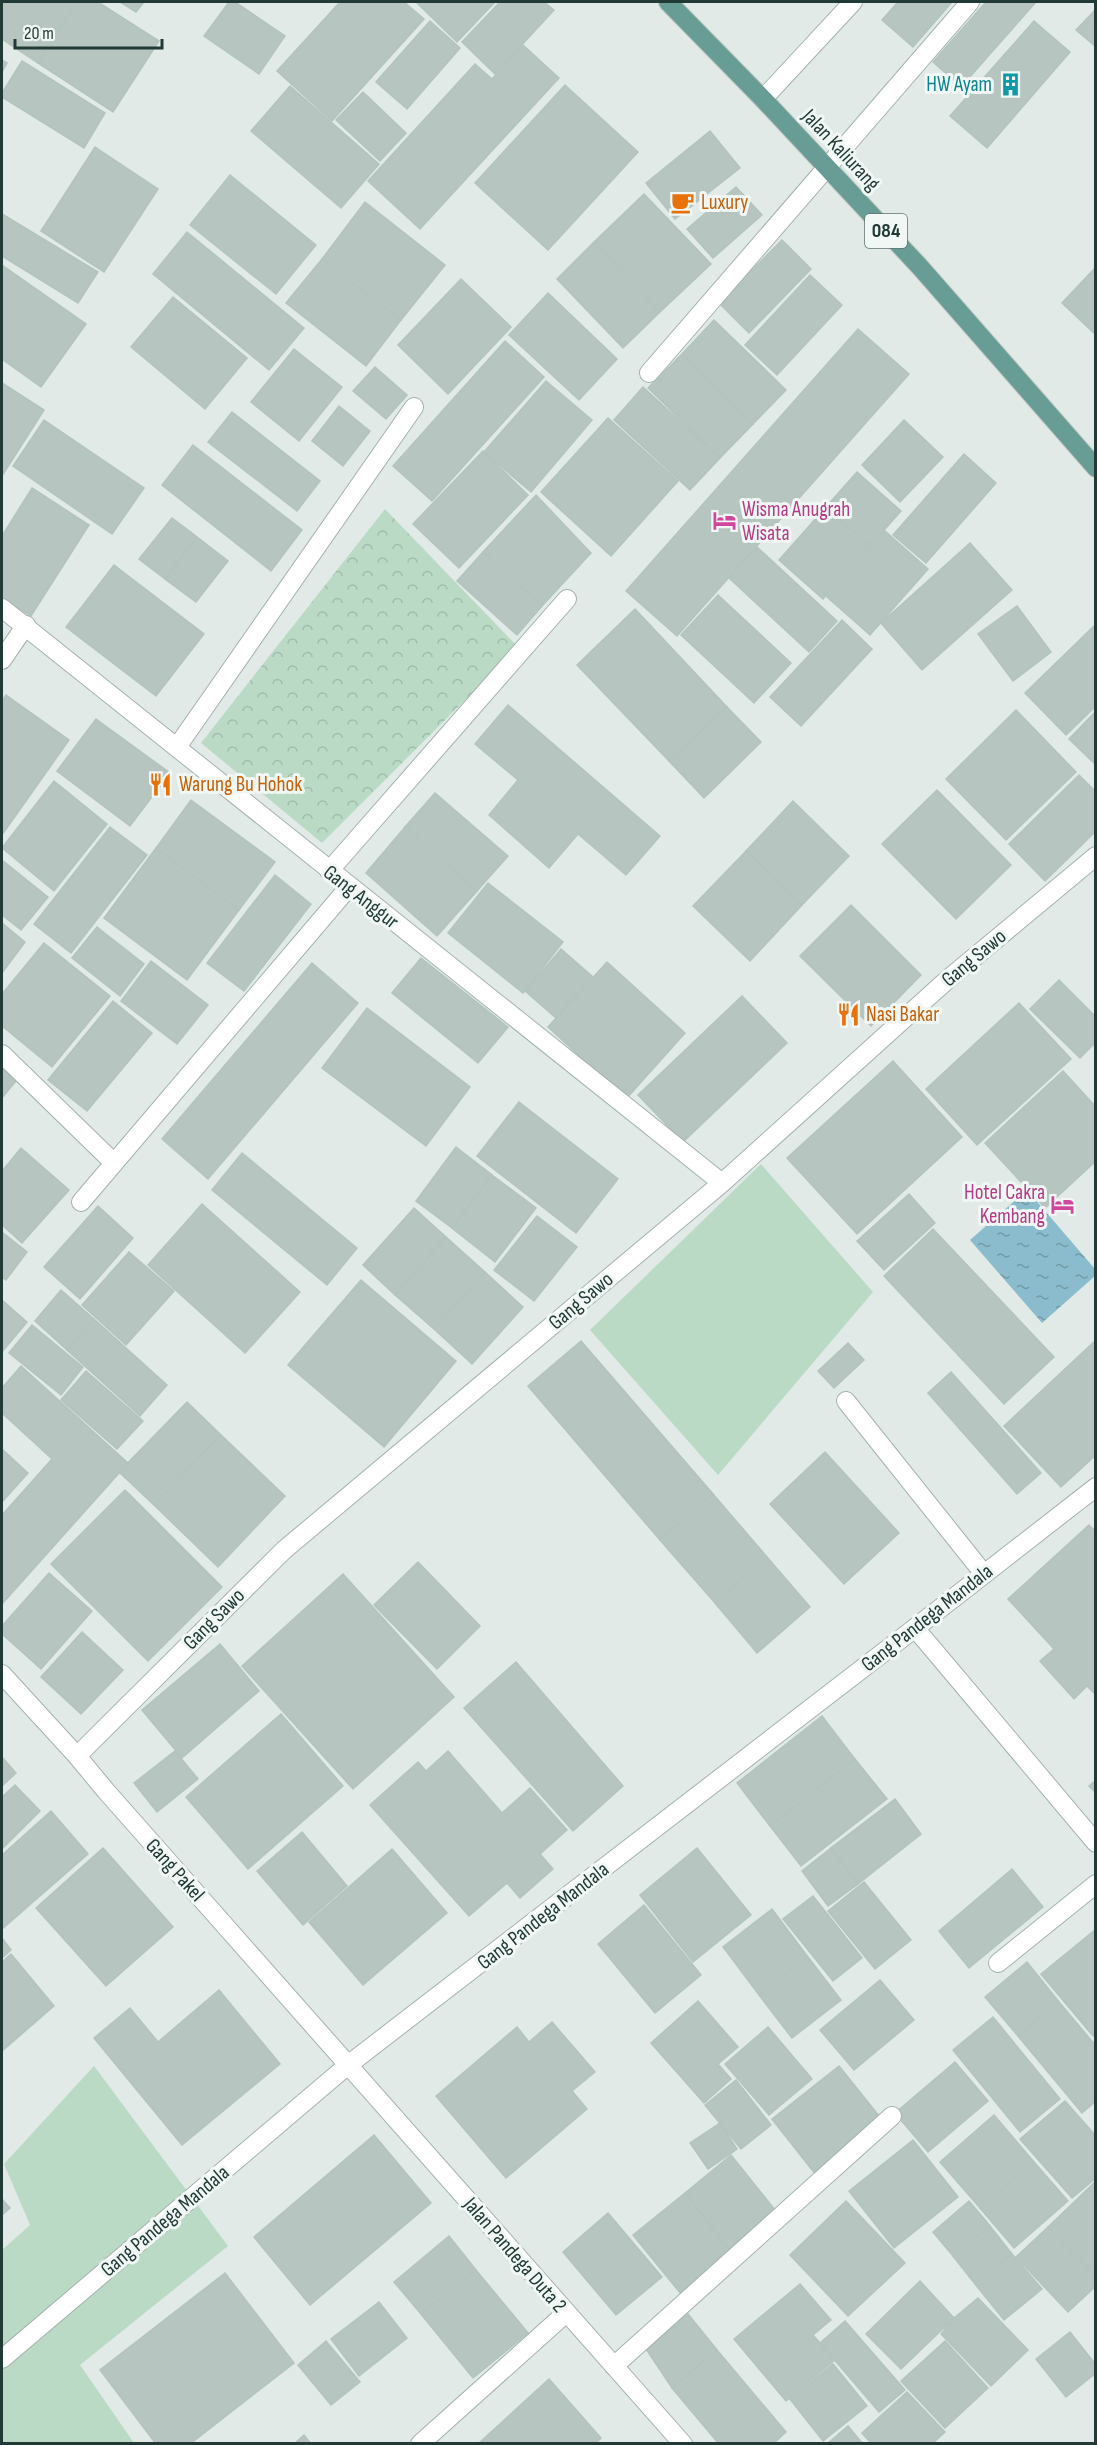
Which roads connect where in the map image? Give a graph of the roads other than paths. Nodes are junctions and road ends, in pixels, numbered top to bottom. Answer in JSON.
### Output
{"nodes":[{"id":1,"x":853,"y":2,"type":"edge"},
{"id":2,"x":970,"y":2,"type":"edge"},
{"id":3,"x":677,"y":5,"type":"edge"},
{"id":4,"x":763,"y":99,"type":"junction"},
{"id":5,"x":827,"y":168,"type":"junction"},
{"id":6,"x":649,"y":373,"type":"dead end"},
{"id":7,"x":414,"y":407,"type":"dead end"},
{"id":8,"x":1095,"y":468,"type":"edge"},
{"id":9,"x":567,"y":599,"type":"dead end"},
{"id":10,"x":2,"y":608,"type":"edge"},
{"id":11,"x":26,"y":626,"type":"junction"},
{"id":12,"x":2,"y":660,"type":"edge"},
{"id":13,"x":177,"y":747,"type":"junction"},
{"id":14,"x":1095,"y":856,"type":"edge"},
{"id":15,"x":329,"y":872,"type":"junction"},
{"id":16,"x":349,"y":887,"type":"junction"},
{"id":17,"x":2,"y":1054,"type":"edge"},
{"id":18,"x":114,"y":1162,"type":"junction"},
{"id":19,"x":722,"y":1183,"type":"junction"},
{"id":20,"x":81,"y":1202,"type":"dead end"},
{"id":21,"x":846,"y":1401,"type":"dead end"},
{"id":22,"x":1095,"y":1486,"type":"edge"},
{"id":23,"x":984,"y":1574,"type":"junction"},
{"id":24,"x":915,"y":1628,"type":"junction"},
{"id":25,"x":2,"y":1674,"type":"edge"},
{"id":26,"x":77,"y":1756,"type":"junction"},
{"id":27,"x":1095,"y":1843,"type":"edge"},
{"id":28,"x":1095,"y":1884,"type":"edge"},
{"id":29,"x":998,"y":1963,"type":"dead end"},
{"id":30,"x":348,"y":2065,"type":"junction"},
{"id":31,"x":892,"y":2116,"type":"dead end"},
{"id":32,"x":566,"y":2313,"type":"junction"},
{"id":33,"x":2,"y":2359,"type":"edge"},
{"id":34,"x":614,"y":2366,"type":"junction"},
{"id":35,"x":420,"y":2444,"type":"edge"},
{"id":36,"x":683,"y":2444,"type":"edge"}],
"edges":[{"from":1,"to":4,"type":"street"},
{"from":2,"to":5,"type":"street"},
{"from":3,"to":4,"type":"main road","name":"Jalan Kaliurang","number":"084"},
{"from":4,"to":5,"type":"main road","name":"Jalan Kaliurang","number":"084"},
{"from":5,"to":6,"type":"street"},
{"from":5,"to":8,"type":"main road","name":"Jalan Kaliurang","number":"084"},
{"from":7,"to":13,"type":"street"},
{"from":9,"to":15,"type":"street"},
{"from":10,"to":11,"type":"street","name":"Gang Anggur"},
{"from":11,"to":12,"type":"street"},
{"from":11,"to":13,"type":"street","name":"Gang Anggur"},
{"from":13,"to":15,"type":"street","name":"Gang Anggur"},
{"from":14,"to":19,"type":"street","name":"Gang Sawo"},
{"from":15,"to":16,"type":"street","name":"Gang Anggur"},
{"from":16,"to":18,"type":"street"},
{"from":16,"to":19,"type":"street","name":"Gang Anggur"},
{"from":17,"to":18,"type":"street"},
{"from":18,"to":20,"type":"street"},
{"from":19,"to":26,"type":"street","name":"Gang Sawo"},
{"from":21,"to":23,"type":"street"},
{"from":22,"to":23,"type":"street","name":"Gang Pandega Mandala"},
{"from":23,"to":24,"type":"street","name":"Gang Pandega Mandala"},
{"from":24,"to":27,"type":"street"},
{"from":24,"to":30,"type":"street","name":"Gang Pandega Mandala"},
{"from":25,"to":26,"type":"street","name":"Gang Pakel"},
{"from":26,"to":30,"type":"street","name":"Gang Pakel"},
{"from":28,"to":29,"type":"street"},
{"from":30,"to":32,"type":"street","name":"Jalan Pandega Duta 2"},
{"from":30,"to":33,"type":"street","name":"Gang Pandega Mandala"},
{"from":31,"to":34,"type":"street"},
{"from":32,"to":34,"type":"street","name":"Jalan Pandega Duta 2"},
{"from":32,"to":35,"type":"street"},
{"from":34,"to":36,"type":"street","name":"Jalan Pandega Duta 2"}]}
